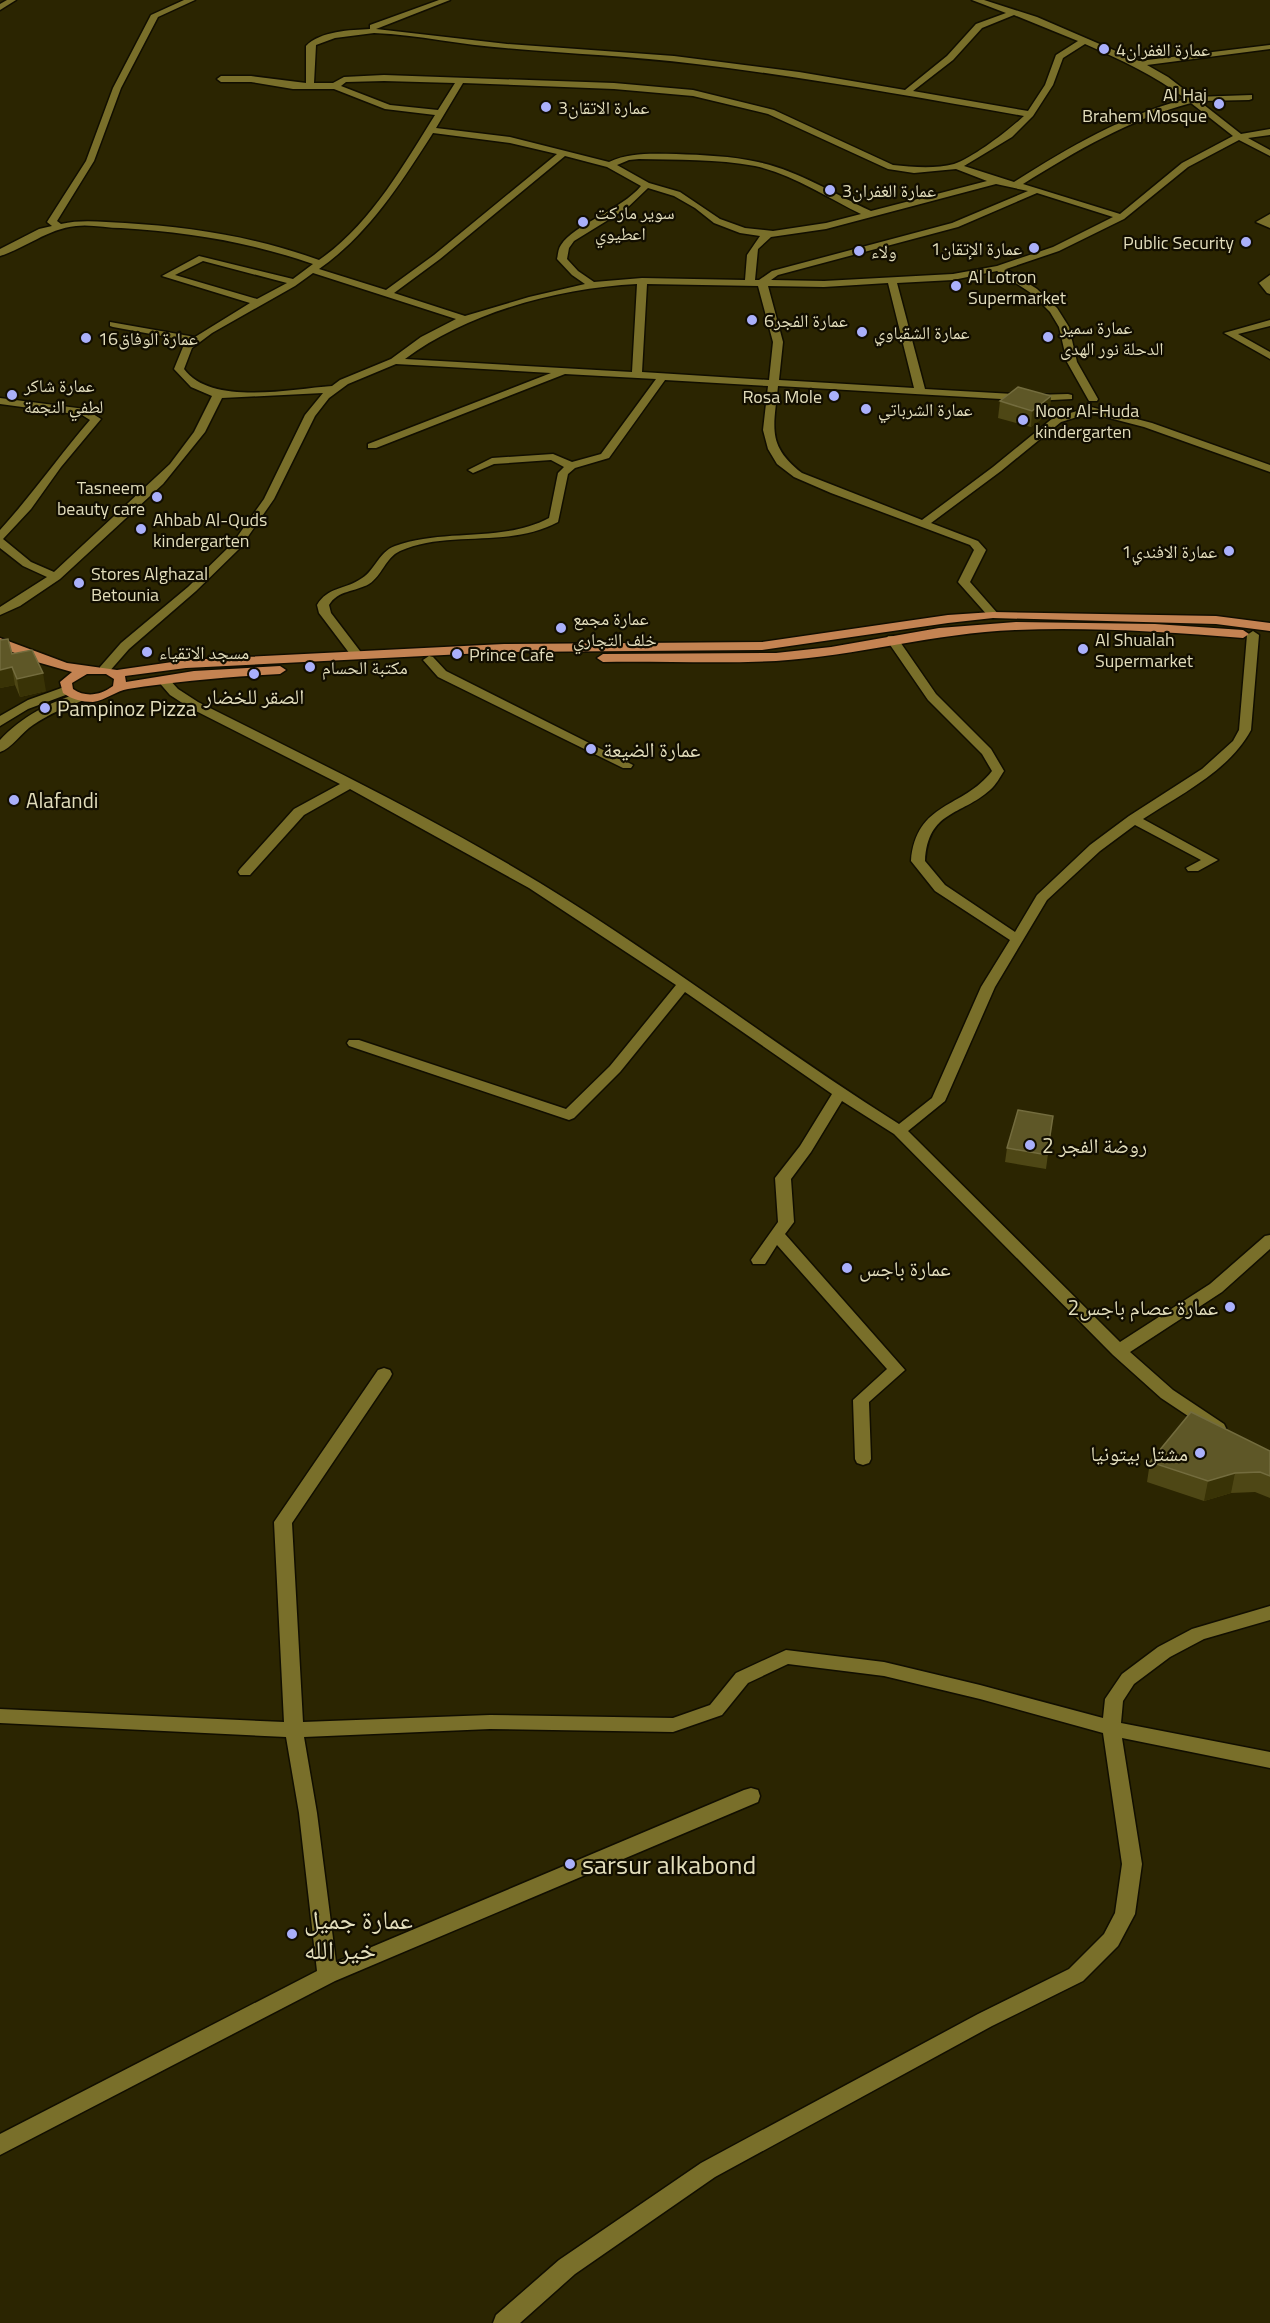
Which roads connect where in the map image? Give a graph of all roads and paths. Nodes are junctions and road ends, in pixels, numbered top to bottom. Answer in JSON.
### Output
{"nodes":[{"id":1,"x":12,"y":0,"type":"edge"},
{"id":2,"x":190,"y":0,"type":"edge"},
{"id":3,"x":446,"y":0,"type":"edge"},
{"id":4,"x":976,"y":0,"type":"edge"},
{"id":5,"x":0,"y":8,"type":"edge"},
{"id":6,"x":1015,"y":12,"type":"junction"},
{"id":7,"x":364,"y":30,"type":"junction"},
{"id":8,"x":1082,"y":42,"type":"junction"},
{"id":9,"x":1270,"y":47,"type":"edge"},
{"id":10,"x":1138,"y":64,"type":"junction"},
{"id":11,"x":221,"y":79,"type":"dead end"},
{"id":12,"x":460,"y":82,"type":"junction"},
{"id":13,"x":310,"y":85,"type":"junction"},
{"id":14,"x":335,"y":86,"type":"junction"},
{"id":15,"x":908,"y":91,"type":"junction"},
{"id":16,"x":1249,"y":97,"type":"dead end"},
{"id":17,"x":1194,"y":99,"type":"junction"},
{"id":18,"x":440,"y":113,"type":"junction"},
{"id":19,"x":1030,"y":114,"type":"junction"},
{"id":20,"x":430,"y":130,"type":"junction"},
{"id":21,"x":1270,"y":132,"type":"edge"},
{"id":22,"x":1239,"y":137,"type":"junction"},
{"id":23,"x":564,"y":153,"type":"junction"},
{"id":24,"x":1270,"y":153,"type":"edge"},
{"id":25,"x":610,"y":165,"type":"junction"},
{"id":26,"x":957,"y":166,"type":"junction"},
{"id":27,"x":996,"y":180,"type":"junction"},
{"id":28,"x":646,"y":185,"type":"junction"},
{"id":29,"x":1016,"y":185,"type":"junction"},
{"id":30,"x":1037,"y":190,"type":"junction"},
{"id":31,"x":872,"y":215,"type":"junction"},
{"id":32,"x":1121,"y":217,"type":"junction"},
{"id":33,"x":1270,"y":217,"type":"edge"},
{"id":34,"x":1270,"y":225,"type":"edge"},
{"id":35,"x":58,"y":226,"type":"junction"},
{"id":36,"x":768,"y":234,"type":"junction"},
{"id":37,"x":0,"y":253,"type":"edge"},
{"id":38,"x":317,"y":267,"type":"junction"},
{"id":39,"x":999,"y":268,"type":"junction"},
{"id":40,"x":1270,"y":278,"type":"edge"},
{"id":41,"x":642,"y":281,"type":"junction"},
{"id":42,"x":892,"y":281,"type":"junction"},
{"id":43,"x":294,"y":282,"type":"junction"},
{"id":44,"x":750,"y":282,"type":"junction"},
{"id":45,"x":762,"y":282,"type":"junction"},
{"id":46,"x":592,"y":285,"type":"junction"},
{"id":47,"x":1270,"y":291,"type":"edge"},
{"id":48,"x":388,"y":292,"type":"junction"},
{"id":49,"x":256,"y":302,"type":"junction"},
{"id":50,"x":465,"y":319,"type":"junction"},
{"id":51,"x":1270,"y":323,"type":"edge"},
{"id":52,"x":112,"y":324,"type":"dead end"},
{"id":53,"x":197,"y":340,"type":"junction"},
{"id":54,"x":1270,"y":356,"type":"edge"},
{"id":55,"x":395,"y":361,"type":"junction"},
{"id":56,"x":566,"y":371,"type":"junction"},
{"id":57,"x":637,"y":375,"type":"junction"},
{"id":58,"x":663,"y":376,"type":"junction"},
{"id":59,"x":1082,"y":379,"type":"junction"},
{"id":60,"x":772,"y":383,"type":"junction"},
{"id":61,"x":333,"y":388,"type":"junction"},
{"id":62,"x":920,"y":391,"type":"junction"},
{"id":63,"x":218,"y":394,"type":"junction"},
{"id":64,"x":0,"y":401,"type":"edge"},
{"id":65,"x":1067,"y":401,"type":"junction"},
{"id":66,"x":1092,"y":405,"type":"junction"},
{"id":67,"x":1057,"y":420,"type":"junction"},
{"id":68,"x":372,"y":446,"type":"dead end"},
{"id":69,"x":571,"y":466,"type":"junction"},
{"id":70,"x":1270,"y":469,"type":"edge"},
{"id":71,"x":473,"y":470,"type":"dead end"},
{"id":72,"x":923,"y":524,"type":"junction"},
{"id":73,"x":0,"y":537,"type":"edge"},
{"id":74,"x":0,"y":543,"type":"edge"},
{"id":75,"x":56,"y":577,"type":"junction"},
{"id":76,"x":0,"y":612,"type":"edge"},
{"id":77,"x":993,"y":615,"type":"junction"},
{"id":78,"x":1270,"y":627,"type":"edge"},
{"id":79,"x":1253,"y":635,"type":"junction"},
{"id":80,"x":1270,"y":636,"type":"edge"},
{"id":81,"x":892,"y":639,"type":"junction"},
{"id":82,"x":0,"y":642,"type":"edge"},
{"id":83,"x":357,"y":655,"type":"junction"},
{"id":84,"x":40,"y":658,"type":"junction"},
{"id":85,"x":429,"y":660,"type":"junction"},
{"id":86,"x":85,"y":670,"type":"junction"},
{"id":87,"x":104,"y":670,"type":"junction"},
{"id":88,"x":163,"y":680,"type":"junction"},
{"id":89,"x":118,"y":681,"type":"junction"},
{"id":90,"x":67,"y":686,"type":"junction"},
{"id":91,"x":80,"y":697,"type":"junction"},
{"id":92,"x":0,"y":724,"type":"edge"},
{"id":93,"x":21,"y":727,"type":"junction"},
{"id":94,"x":0,"y":747,"type":"edge"},
{"id":95,"x":627,"y":765,"type":"dead end"},
{"id":96,"x":349,"y":785,"type":"junction"},
{"id":97,"x":1134,"y":819,"type":"junction"},
{"id":98,"x":1193,"y":868,"type":"dead end"},
{"id":99,"x":245,"y":872,"type":"dead end"},
{"id":100,"x":1017,"y":939,"type":"junction"},
{"id":101,"x":684,"y":984,"type":"junction"},
{"id":102,"x":354,"y":1043,"type":"dead end"},
{"id":103,"x":839,"y":1094,"type":"junction"},
{"id":104,"x":899,"y":1131,"type":"junction"},
{"id":105,"x":776,"y":1234,"type":"junction"},
{"id":106,"x":1270,"y":1240,"type":"edge"},
{"id":107,"x":759,"y":1260,"type":"dead end"},
{"id":108,"x":1119,"y":1351,"type":"junction"},
{"id":109,"x":384,"y":1374,"type":"dead end"},
{"id":110,"x":1233,"y":1437,"type":"edge"},
{"id":111,"x":863,"y":1459,"type":"dead end"},
{"id":112,"x":1270,"y":1613,"type":"edge"},
{"id":113,"x":0,"y":1716,"type":"edge"},
{"id":114,"x":1111,"y":1728,"type":"junction"},
{"id":115,"x":294,"y":1730,"type":"junction"},
{"id":116,"x":1270,"y":1760,"type":"edge"},
{"id":117,"x":751,"y":1796,"type":"dead end"},
{"id":118,"x":328,"y":1975,"type":"junction"},
{"id":119,"x":0,"y":2145,"type":"edge"},
{"id":120,"x":504,"y":2323,"type":"edge"}],
"edges":[{"from":1,"to":5,"type":"street"},
{"from":2,"to":35,"type":"street"},
{"from":3,"to":7,"type":"street"},
{"from":4,"to":6,"type":"street"},
{"from":6,"to":8,"type":"street"},
{"from":6,"to":15,"type":"street"},
{"from":7,"to":13,"type":"street"},
{"from":7,"to":15,"type":"street"},
{"from":8,"to":10,"type":"street"},
{"from":8,"to":19,"type":"street"},
{"from":9,"to":10,"type":"street"},
{"from":10,"to":17,"type":"street"},
{"from":11,"to":13,"type":"street"},
{"from":12,"to":14,"type":"street"},
{"from":12,"to":18,"type":"street"},
{"from":12,"to":26,"type":"street"},
{"from":13,"to":14,"type":"street"},
{"from":14,"to":18,"type":"street"},
{"from":15,"to":19,"type":"street"},
{"from":16,"to":17,"type":"street"},
{"from":17,"to":22,"type":"street"},
{"from":17,"to":29,"type":"street"},
{"from":18,"to":20,"type":"street"},
{"from":19,"to":26,"type":"street"},
{"from":20,"to":23,"type":"street"},
{"from":20,"to":38,"type":"street"},
{"from":21,"to":22,"type":"street"},
{"from":22,"to":24,"type":"street"},
{"from":22,"to":32,"type":"street"},
{"from":23,"to":25,"type":"street"},
{"from":23,"to":48,"type":"street"},
{"from":25,"to":28,"type":"street"},
{"from":25,"to":31,"type":"street"},
{"from":26,"to":27,"type":"street"},
{"from":27,"to":29,"type":"street"},
{"from":27,"to":31,"type":"street"},
{"from":28,"to":36,"type":"street"},
{"from":28,"to":46,"type":"street"},
{"from":29,"to":30,"type":"street"},
{"from":30,"to":32,"type":"street"},
{"from":30,"to":45,"type":"street"},
{"from":31,"to":36,"type":"street"},
{"from":32,"to":39,"type":"street"},
{"from":33,"to":34,"type":"street"},
{"from":35,"to":37,"type":"street"},
{"from":35,"to":38,"type":"street"},
{"from":36,"to":44,"type":"street"},
{"from":38,"to":43,"type":"street"},
{"from":38,"to":48,"type":"street"},
{"from":39,"to":42,"type":"street"},
{"from":39,"to":59,"type":"street"},
{"from":40,"to":47,"type":"street"},
{"from":41,"to":44,"type":"street"},
{"from":41,"to":46,"type":"street"},
{"from":41,"to":57,"type":"street"},
{"from":42,"to":45,"type":"street"},
{"from":42,"to":62,"type":"street"},
{"from":43,"to":49,"type":"street"},
{"from":43,"to":49,"type":"street"},
{"from":44,"to":45,"type":"street"},
{"from":45,"to":60,"type":"street"},
{"from":46,"to":50,"type":"street"},
{"from":48,"to":50,"type":"street"},
{"from":49,"to":53,"type":"street"},
{"from":50,"to":55,"type":"street"},
{"from":51,"to":54,"type":"street"},
{"from":52,"to":53,"type":"street"},
{"from":53,"to":63,"type":"street"},
{"from":55,"to":56,"type":"street"},
{"from":55,"to":61,"type":"street"},
{"from":56,"to":57,"type":"street"},
{"from":56,"to":68,"type":"street"},
{"from":57,"to":58,"type":"street"},
{"from":58,"to":60,"type":"street"},
{"from":58,"to":69,"type":"street"},
{"from":59,"to":65,"type":"street"},
{"from":59,"to":66,"type":"street"},
{"from":60,"to":62,"type":"street"},
{"from":60,"to":72,"type":"street"},
{"from":61,"to":63,"type":"street"},
{"from":61,"to":87,"type":"street"},
{"from":62,"to":65,"type":"street"},
{"from":63,"to":75,"type":"street"},
{"from":64,"to":73,"type":"street"},
{"from":65,"to":66,"type":"street"},
{"from":65,"to":66,"type":"street"},
{"from":65,"to":67,"type":"street"},
{"from":66,"to":67,"type":"street"},
{"from":66,"to":70,"type":"street"},
{"from":67,"to":72,"type":"street"},
{"from":69,"to":71,"type":"street"},
{"from":69,"to":83,"type":"street"},
{"from":72,"to":77,"type":"street"},
{"from":74,"to":75,"type":"street"},
{"from":75,"to":76,"type":"street"},
{"from":77,"to":78,"type":"main road"},
{"from":77,"to":83,"type":"main road"},
{"from":79,"to":80,"type":"main road"},
{"from":79,"to":81,"type":"main road"},
{"from":79,"to":97,"type":"street"},
{"from":81,"to":85,"type":"main road"},
{"from":81,"to":100,"type":"street"},
{"from":82,"to":84,"type":"main road"},
{"from":83,"to":89,"type":"main road"},
{"from":84,"to":86,"type":"main road"},
{"from":84,"to":90,"type":"main road"},
{"from":85,"to":88,"type":"main road"},
{"from":85,"to":95,"type":"street"},
{"from":86,"to":87,"type":"main road"},
{"from":86,"to":90,"type":"main road"},
{"from":87,"to":89,"type":"main road"},
{"from":88,"to":89,"type":"main road"},
{"from":88,"to":96,"type":"street"},
{"from":89,"to":91,"type":"main road"},
{"from":90,"to":91,"type":"main road"},
{"from":90,"to":92,"type":"street"},
{"from":91,"to":93,"type":"street"},
{"from":92,"to":93,"type":"street"},
{"from":93,"to":94,"type":"street"},
{"from":96,"to":99,"type":"street"},
{"from":96,"to":101,"type":"street"},
{"from":97,"to":98,"type":"street"},
{"from":97,"to":100,"type":"street"},
{"from":100,"to":104,"type":"street"},
{"from":101,"to":102,"type":"street"},
{"from":101,"to":103,"type":"street"},
{"from":103,"to":104,"type":"street"},
{"from":103,"to":105,"type":"street"},
{"from":104,"to":108,"type":"street"},
{"from":105,"to":107,"type":"street"},
{"from":105,"to":111,"type":"street"},
{"from":106,"to":108,"type":"street"},
{"from":108,"to":110,"type":"street"},
{"from":109,"to":115,"type":"street"},
{"from":112,"to":114,"type":"street"},
{"from":113,"to":115,"type":"street"},
{"from":114,"to":115,"type":"street"},
{"from":114,"to":116,"type":"street"},
{"from":114,"to":120,"type":"street"},
{"from":115,"to":118,"type":"street"},
{"from":117,"to":118,"type":"street"},
{"from":118,"to":119,"type":"street"}]}
